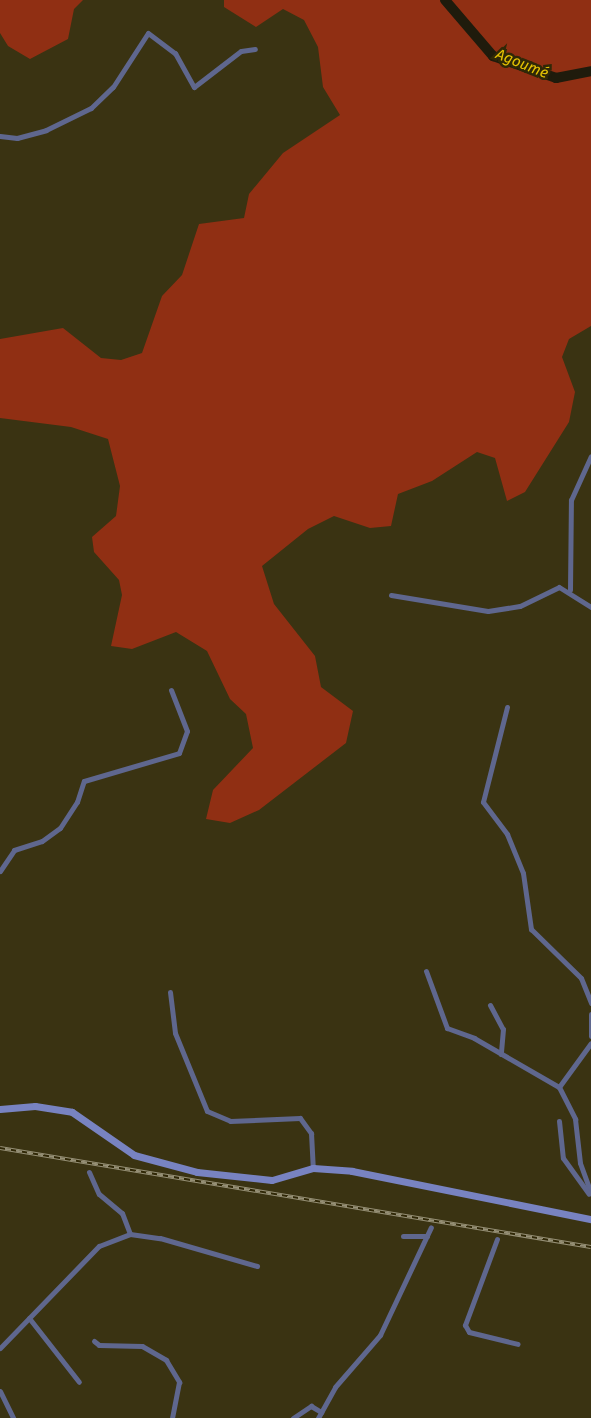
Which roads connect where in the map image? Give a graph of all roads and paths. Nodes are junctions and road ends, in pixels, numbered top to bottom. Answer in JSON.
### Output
{"nodes":[{"id":1,"x":255,"y":49,"type":"dead end"},
{"id":2,"x":0,"y":136,"type":"edge"},
{"id":3,"x":591,"y":456,"type":"edge"},
{"id":4,"x":570,"y":590,"type":"junction"},
{"id":5,"x":391,"y":595,"type":"dead end"},
{"id":6,"x":591,"y":607,"type":"edge"},
{"id":7,"x":171,"y":690,"type":"dead end"},
{"id":8,"x":507,"y":707,"type":"dead end"},
{"id":9,"x":0,"y":871,"type":"edge"},
{"id":10,"x":426,"y":971,"type":"dead end"},
{"id":11,"x":170,"y":992,"type":"dead end"},
{"id":12,"x":591,"y":1003,"type":"edge"},
{"id":13,"x":490,"y":1005,"type":"dead end"},
{"id":14,"x":591,"y":1014,"type":"edge"},
{"id":15,"x":591,"y":1036,"type":"edge"},
{"id":16,"x":591,"y":1043,"type":"edge"},
{"id":17,"x":501,"y":1054,"type":"junction"},
{"id":18,"x":559,"y":1087,"type":"junction"},
{"id":19,"x":0,"y":1109,"type":"edge"},
{"id":20,"x":559,"y":1122,"type":"dead end"},
{"id":21,"x":313,"y":1168,"type":"junction"},
{"id":22,"x":89,"y":1172,"type":"dead end"},
{"id":23,"x":591,"y":1195,"type":"edge"},
{"id":24,"x":591,"y":1219,"type":"edge"},
{"id":25,"x":432,"y":1227,"type":"dead end"},
{"id":26,"x":130,"y":1234,"type":"junction"},
{"id":27,"x":403,"y":1236,"type":"dead end"},
{"id":28,"x":427,"y":1236,"type":"junction"},
{"id":29,"x":497,"y":1239,"type":"dead end"},
{"id":30,"x":257,"y":1266,"type":"dead end"},
{"id":31,"x":29,"y":1318,"type":"junction"},
{"id":32,"x":94,"y":1340,"type":"dead end"},
{"id":33,"x":518,"y":1344,"type":"dead end"},
{"id":34,"x":0,"y":1348,"type":"edge"},
{"id":35,"x":79,"y":1382,"type":"dead end"},
{"id":36,"x":0,"y":1391,"type":"edge"},
{"id":37,"x":320,"y":1415,"type":"edge"},
{"id":38,"x":12,"y":1418,"type":"edge"},
{"id":39,"x":172,"y":1418,"type":"edge"},
{"id":40,"x":293,"y":1418,"type":"edge"}],
"edges":[{"from":1,"to":2,"type":"street"},
{"from":3,"to":4,"type":"street"},
{"from":4,"to":5,"type":"street"},
{"from":4,"to":6,"type":"street"},
{"from":7,"to":9,"type":"street"},
{"from":8,"to":12,"type":"street"},
{"from":10,"to":17,"type":"street"},
{"from":11,"to":21,"type":"street"},
{"from":13,"to":17,"type":"street"},
{"from":14,"to":15,"type":"street"},
{"from":16,"to":18,"type":"street"},
{"from":17,"to":18,"type":"street"},
{"from":18,"to":23,"type":"street"},
{"from":19,"to":21,"type":"street"},
{"from":20,"to":23,"type":"street"},
{"from":21,"to":24,"type":"street"},
{"from":22,"to":26,"type":"street"},
{"from":25,"to":28,"type":"street"},
{"from":26,"to":30,"type":"street"},
{"from":26,"to":31,"type":"street"},
{"from":27,"to":28,"type":"street"},
{"from":28,"to":37,"type":"street"},
{"from":29,"to":33,"type":"street"},
{"from":31,"to":34,"type":"street"},
{"from":31,"to":35,"type":"street"},
{"from":32,"to":39,"type":"street"},
{"from":36,"to":38,"type":"street"},
{"from":37,"to":40,"type":"street"}]}
